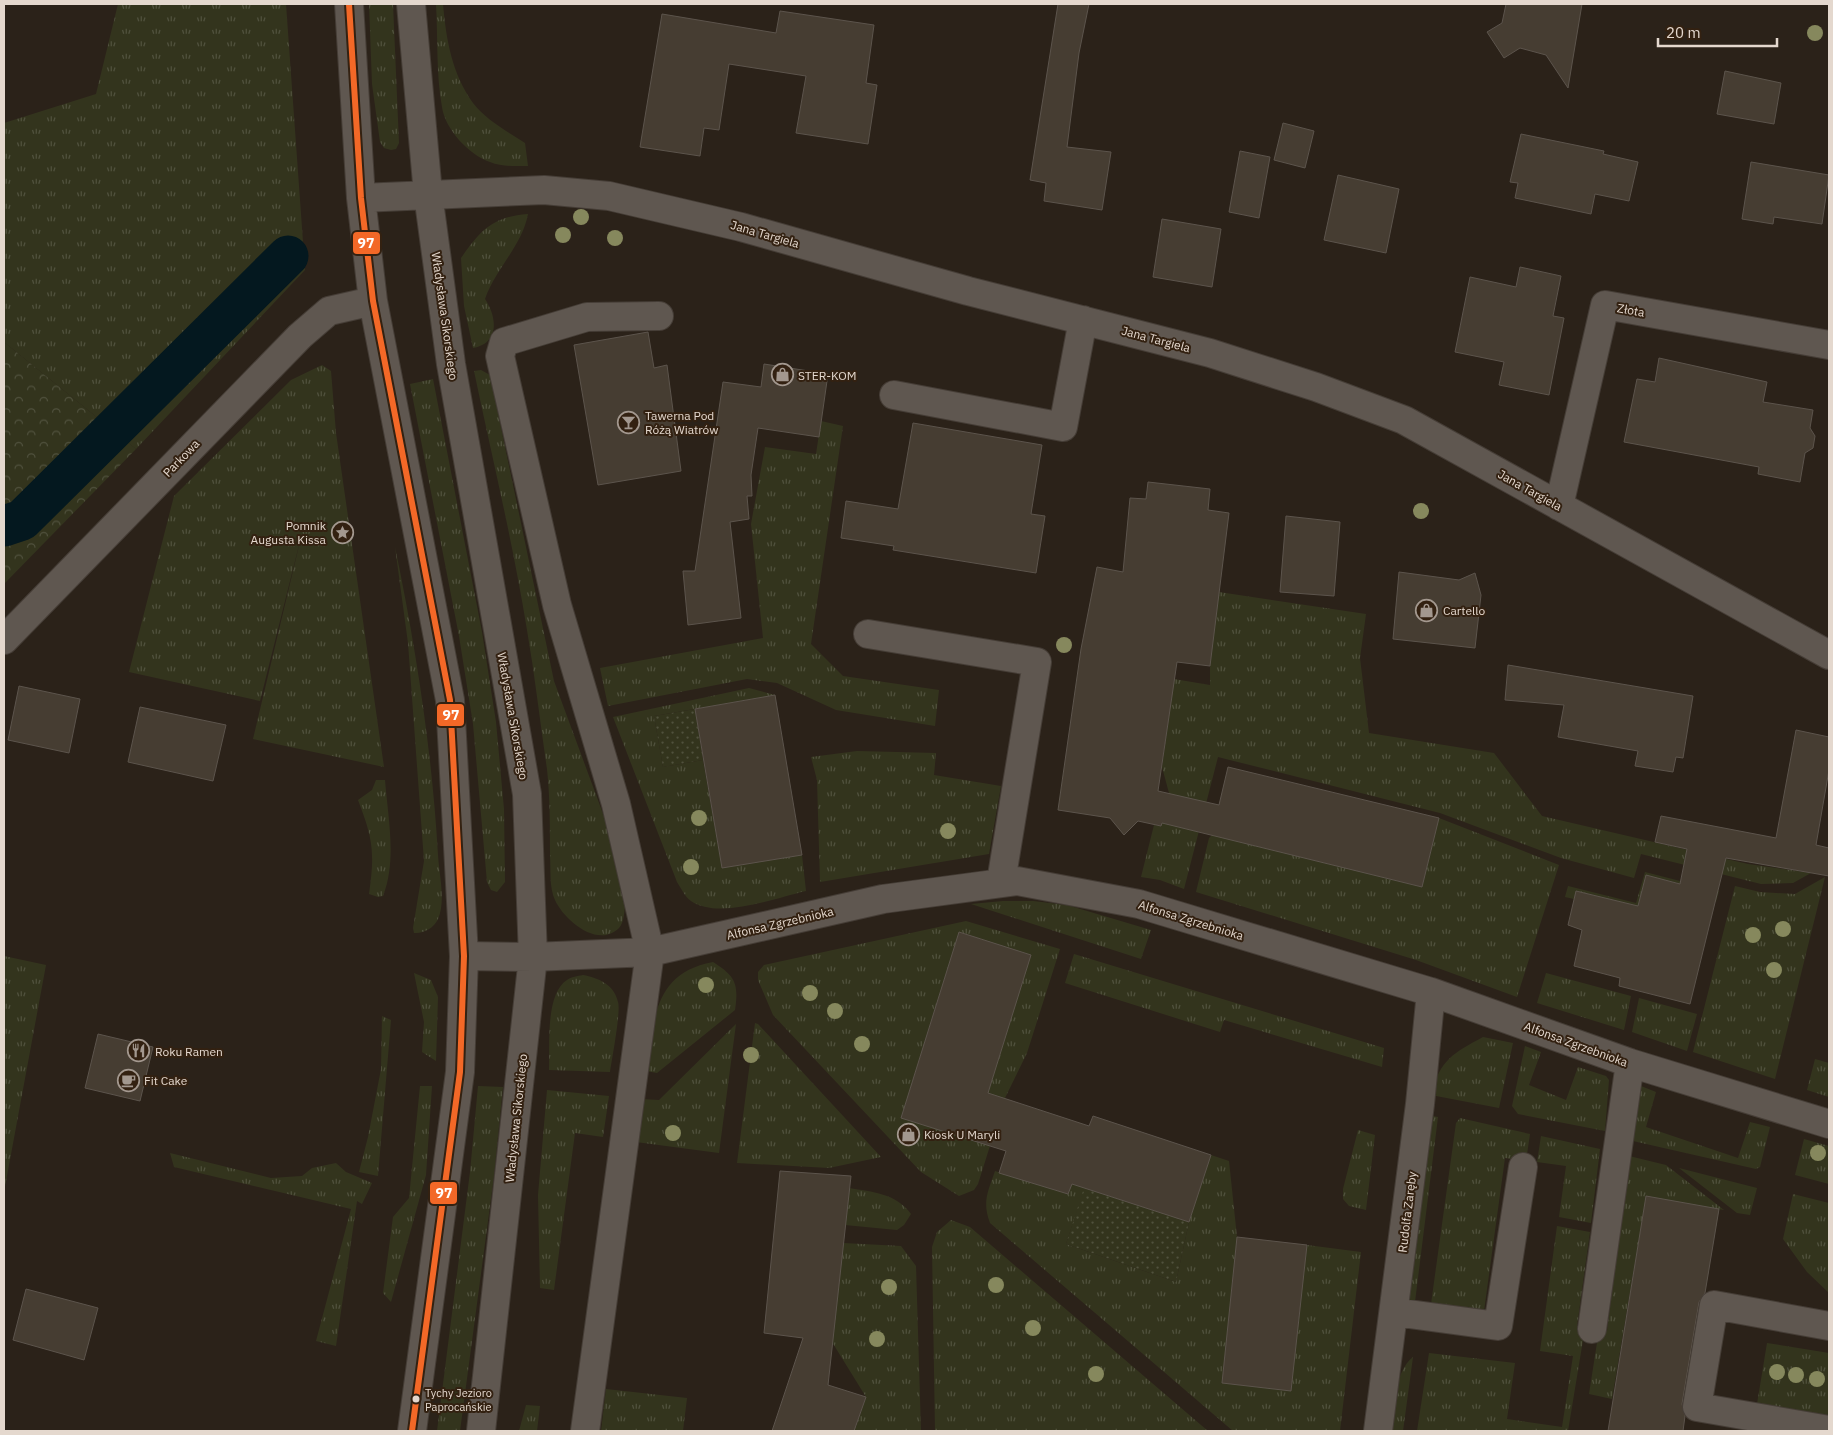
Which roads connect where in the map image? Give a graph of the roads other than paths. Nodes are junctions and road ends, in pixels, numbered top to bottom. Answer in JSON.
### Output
{"nodes":[{"id":1,"x":349,"y":4,"type":"edge"},
{"id":2,"x":411,"y":4,"type":"edge"},
{"id":3,"x":428,"y":194,"type":"junction"},
{"id":4,"x":361,"y":198,"type":"junction"},
{"id":5,"x":373,"y":302,"type":"junction"},
{"id":6,"x":659,"y":316,"type":"dead end"},
{"id":7,"x":1083,"y":320,"type":"junction"},
{"id":8,"x":1829,"y":345,"type":"edge"},
{"id":9,"x":894,"y":395,"type":"dead end"},
{"id":10,"x":1559,"y":506,"type":"junction"},
{"id":11,"x":868,"y":634,"type":"dead end"},
{"id":12,"x":4,"y":640,"type":"edge"},
{"id":13,"x":1829,"y":655,"type":"edge"},
{"id":14,"x":1002,"y":882,"type":"junction"},
{"id":15,"x":650,"y":952,"type":"junction"},
{"id":16,"x":464,"y":956,"type":"junction"},
{"id":17,"x":533,"y":958,"type":"junction"},
{"id":18,"x":1431,"y":992,"type":"junction"},
{"id":19,"x":1630,"y":1063,"type":"junction"},
{"id":20,"x":1829,"y":1124,"type":"edge"},
{"id":21,"x":1523,"y":1167,"type":"dead end"},
{"id":22,"x":1394,"y":1312,"type":"junction"},
{"id":23,"x":1829,"y":1326,"type":"edge"},
{"id":24,"x":1592,"y":1328,"type":"dead end"},
{"id":25,"x":1829,"y":1430,"type":"edge"},
{"id":26,"x":412,"y":1431,"type":"edge"},
{"id":27,"x":481,"y":1431,"type":"edge"},
{"id":28,"x":585,"y":1431,"type":"edge"},
{"id":29,"x":1378,"y":1431,"type":"edge"}],
"edges":[{"from":1,"to":4,"type":"street"},
{"from":2,"to":3,"type":"street","name":"Władysława Sikorskiego"},
{"from":3,"to":4,"type":"street","name":"Jana Targiela"},
{"from":3,"to":7,"type":"street","name":"Jana Targiela"},
{"from":3,"to":17,"type":"street","name":"Władysława Sikorskiego"},
{"from":4,"to":5,"type":"street"},
{"from":5,"to":12,"type":"street","name":"Parkowa"},
{"from":5,"to":16,"type":"street"},
{"from":6,"to":15,"type":"street"},
{"from":7,"to":9,"type":"street"},
{"from":7,"to":10,"type":"street","name":"Jana Targiela"},
{"from":8,"to":10,"type":"street","name":"Złota"},
{"from":10,"to":13,"type":"street","name":"Jana Targiela"},
{"from":11,"to":14,"type":"street"},
{"from":14,"to":15,"type":"street","name":"Alfonsa Zgrzebnioka"},
{"from":14,"to":18,"type":"street","name":"Alfonsa Zgrzebnioka"},
{"from":15,"to":17,"type":"street","name":"Alfonsa Zgrzebnioka"},
{"from":15,"to":28,"type":"street"},
{"from":16,"to":17,"type":"street","name":"Alfonsa Zgrzebnioka"},
{"from":16,"to":26,"type":"street"},
{"from":17,"to":27,"type":"street","name":"Władysława Sikorskiego"},
{"from":18,"to":19,"type":"street","name":"Alfonsa Zgrzebnioka"},
{"from":18,"to":22,"type":"street","name":"Rudolfa Zaręby"},
{"from":19,"to":20,"type":"street","name":"Alfonsa Zgrzebnioka"},
{"from":19,"to":24,"type":"street"},
{"from":21,"to":22,"type":"street"},
{"from":22,"to":29,"type":"street","name":"Rudolfa Zaręby"},
{"from":23,"to":25,"type":"street"}]}
